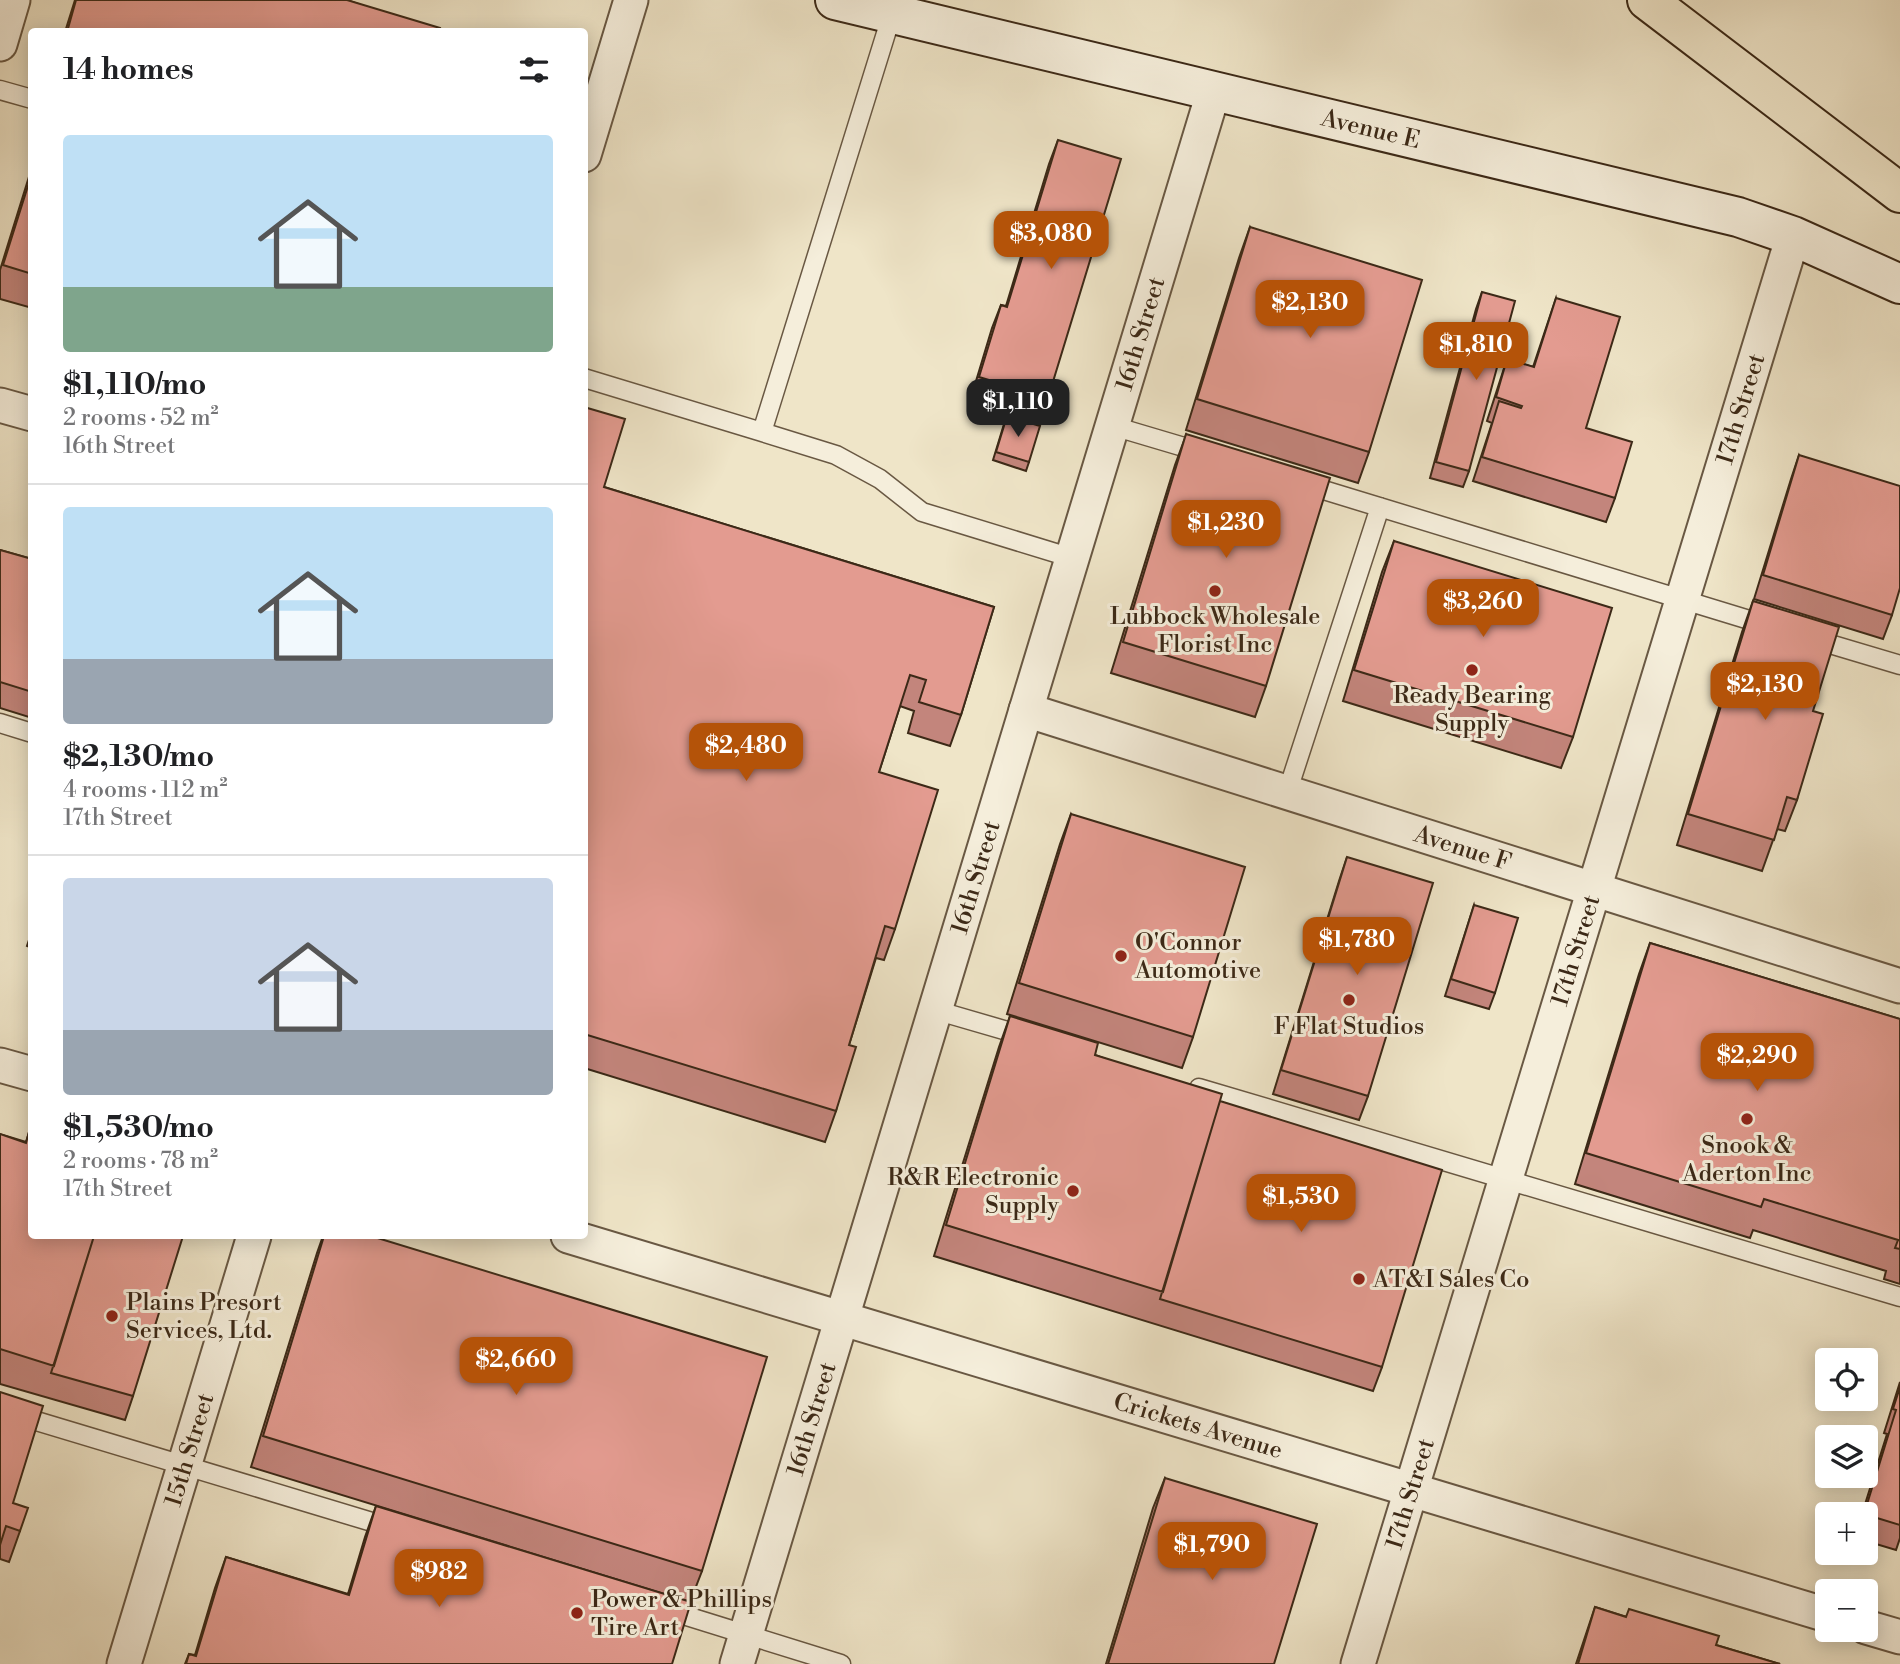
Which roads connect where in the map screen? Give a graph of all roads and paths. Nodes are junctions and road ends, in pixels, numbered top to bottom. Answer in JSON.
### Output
{"nodes":[{"id":1,"x":13,"y":0,"type":"edge"},
{"id":2,"x":631,"y":0,"type":"edge"},
{"id":3,"x":835,"y":0,"type":"edge"},
{"id":4,"x":1647,"y":0,"type":"edge"},
{"id":5,"x":892,"y":14,"type":"junction"},
{"id":6,"x":0,"y":44,"type":"edge"},
{"id":7,"x":0,"y":90,"type":"edge"},
{"id":8,"x":1214,"y":90,"type":"junction"},
{"id":9,"x":28,"y":99,"type":"edge"},
{"id":10,"x":588,"y":142,"type":"edge"},
{"id":11,"x":1900,"y":193,"type":"edge"},
{"id":12,"x":1793,"y":236,"type":"junction"},
{"id":13,"x":1900,"y":284,"type":"edge"},
{"id":14,"x":588,"y":379,"type":"edge"},
{"id":15,"x":0,"y":405,"type":"edge"},
{"id":16,"x":28,"y":413,"type":"edge"},
{"id":17,"x":1112,"y":425,"type":"junction"},
{"id":18,"x":762,"y":432,"type":"junction"},
{"id":19,"x":1220,"y":458,"type":"edge"},
{"id":20,"x":1287,"y":478,"type":"edge"},
{"id":21,"x":1380,"y":507,"type":"junction"},
{"id":22,"x":1072,"y":558,"type":"junction"},
{"id":23,"x":1682,"y":600,"type":"junction"},
{"id":24,"x":1900,"y":665,"type":"edge"},
{"id":25,"x":1026,"y":710,"type":"junction"},
{"id":26,"x":0,"y":723,"type":"edge"},
{"id":27,"x":28,"y":732,"type":"edge"},
{"id":28,"x":1287,"y":793,"type":"junction"},
{"id":29,"x":1594,"y":891,"type":"junction"},
{"id":30,"x":1900,"y":986,"type":"edge"},
{"id":31,"x":935,"y":1010,"type":"junction"},
{"id":32,"x":1041,"y":1041,"type":"edge"},
{"id":33,"x":0,"y":1065,"type":"edge"},
{"id":34,"x":28,"y":1073,"type":"edge"},
{"id":35,"x":1187,"y":1084,"type":"edge"},
{"id":36,"x":1506,"y":1178,"type":"junction"},
{"id":37,"x":253,"y":1239,"type":"edge"},
{"id":38,"x":578,"y":1239,"type":"edge"},
{"id":39,"x":1900,"y":1297,"type":"edge"},
{"id":40,"x":842,"y":1318,"type":"junction"},
{"id":41,"x":0,"y":1410,"type":"edge"},
{"id":42,"x":184,"y":1465,"type":"junction"},
{"id":43,"x":1412,"y":1489,"type":"junction"},
{"id":44,"x":411,"y":1534,"type":"edge"},
{"id":45,"x":652,"y":1606,"type":"edge"},
{"id":46,"x":1815,"y":1611,"type":"edge"},
{"id":47,"x":1878,"y":1631,"type":"edge"},
{"id":48,"x":1900,"y":1637,"type":"edge"},
{"id":49,"x":742,"y":1649,"type":"edge"},
{"id":50,"x":124,"y":1664,"type":"edge"},
{"id":51,"x":841,"y":1664,"type":"edge"},
{"id":52,"x":1358,"y":1664,"type":"edge"}],
"edges":[{"from":1,"to":6,"type":"street"},
{"from":2,"to":10,"type":"street"},
{"from":3,"to":5,"type":"main road","name":"Avenue E"},
{"from":4,"to":11,"type":"highway"},
{"from":5,"to":8,"type":"main road","name":"Avenue E"},
{"from":5,"to":18,"type":"lane"},
{"from":7,"to":9,"type":"lane"},
{"from":8,"to":12,"type":"main road","name":"Avenue E"},
{"from":8,"to":17,"type":"street","name":"16th Street"},
{"from":12,"to":13,"type":"main road","name":"Avenue E"},
{"from":12,"to":23,"type":"street","name":"17th Street"},
{"from":14,"to":18,"type":"lane"},
{"from":15,"to":16,"type":"street"},
{"from":17,"to":19,"type":"lane"},
{"from":17,"to":22,"type":"street","name":"16th Street"},
{"from":18,"to":22,"type":"lane"},
{"from":20,"to":21,"type":"lane"},
{"from":21,"to":23,"type":"lane"},
{"from":21,"to":28,"type":"lane"},
{"from":22,"to":25,"type":"street","name":"16th Street"},
{"from":23,"to":24,"type":"lane"},
{"from":23,"to":29,"type":"street","name":"17th Street"},
{"from":25,"to":28,"type":"street","name":"Avenue F"},
{"from":25,"to":31,"type":"street","name":"16th Street"},
{"from":26,"to":27,"type":"lane"},
{"from":28,"to":29,"type":"street","name":"Avenue F"},
{"from":29,"to":30,"type":"street","name":"Avenue F"},
{"from":29,"to":36,"type":"street","name":"17th Street"},
{"from":31,"to":32,"type":"lane"},
{"from":31,"to":40,"type":"street","name":"16th Street"},
{"from":33,"to":34,"type":"street"},
{"from":35,"to":36,"type":"lane"},
{"from":36,"to":39,"type":"lane"},
{"from":36,"to":43,"type":"street","name":"17th Street"},
{"from":37,"to":42,"type":"street","name":"15th Street"},
{"from":38,"to":40,"type":"street","name":"Crickets Avenue"},
{"from":40,"to":43,"type":"street","name":"Crickets Avenue"},
{"from":40,"to":49,"type":"street","name":"16th Street"},
{"from":41,"to":42,"type":"lane"},
{"from":42,"to":44,"type":"lane"},
{"from":42,"to":50,"type":"street","name":"15th Street"},
{"from":43,"to":46,"type":"street","name":"Crickets Avenue"},
{"from":43,"to":52,"type":"street","name":"17th Street"},
{"from":45,"to":49,"type":"lane"},
{"from":47,"to":48,"type":"street"},
{"from":49,"to":51,"type":"lane"}]}
